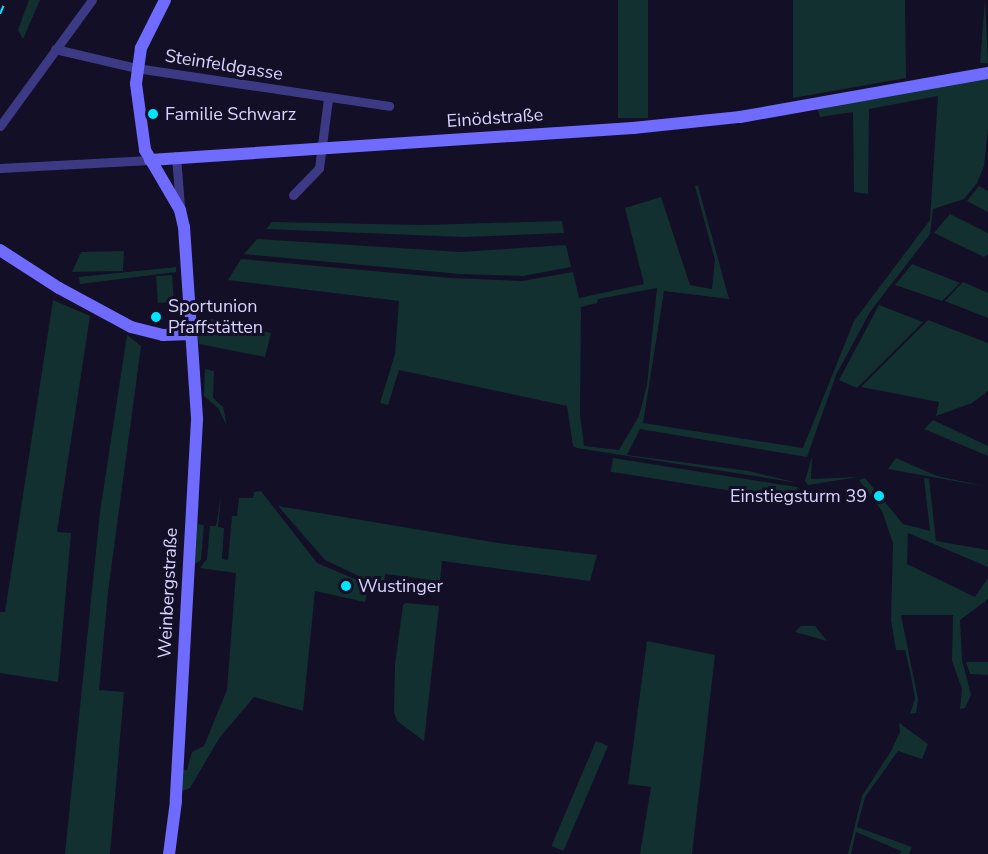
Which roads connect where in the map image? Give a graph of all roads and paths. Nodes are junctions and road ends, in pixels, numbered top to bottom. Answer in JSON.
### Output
{"nodes":[{"id":1,"x":92,"y":0,"type":"edge"},
{"id":2,"x":165,"y":0,"type":"edge"},
{"id":3,"x":55,"y":49,"type":"junction"},
{"id":4,"x":136,"y":68,"type":"junction"},
{"id":5,"x":988,"y":73,"type":"edge"},
{"id":6,"x":328,"y":99,"type":"junction"},
{"id":7,"x":389,"y":106,"type":"dead end"},
{"id":8,"x":0,"y":126,"type":"edge"},
{"id":9,"x":320,"y":148,"type":"junction"},
{"id":10,"x":176,"y":156,"type":"junction"},
{"id":11,"x":150,"y":160,"type":"junction"},
{"id":12,"x":0,"y":168,"type":"edge"},
{"id":13,"x":293,"y":195,"type":"dead end"},
{"id":14,"x":180,"y":210,"type":"junction"},
{"id":15,"x":0,"y":250,"type":"edge"},
{"id":16,"x":191,"y":334,"type":"junction"},
{"id":17,"x":169,"y":854,"type":"edge"}],
"edges":[{"from":1,"to":3,"type":"street"},
{"from":2,"to":4,"type":"street"},
{"from":3,"to":4,"type":"street","name":"Steinfeldgasse"},
{"from":3,"to":8,"type":"street"},
{"from":4,"to":6,"type":"street","name":"Steinfeldgasse"},
{"from":4,"to":11,"type":"street"},
{"from":5,"to":9,"type":"street","name":"Einödstraße"},
{"from":6,"to":7,"type":"street","name":"Steinfeldgasse"},
{"from":6,"to":9,"type":"street"},
{"from":9,"to":10,"type":"street","name":"Einödstraße"},
{"from":9,"to":13,"type":"street"},
{"from":10,"to":11,"type":"street","name":"Einödstraße"},
{"from":10,"to":14,"type":"street"},
{"from":11,"to":12,"type":"street","name":"Einödstraße"},
{"from":11,"to":14,"type":"street"},
{"from":14,"to":16,"type":"street","name":"Weinbergstraße"},
{"from":15,"to":16,"type":"street"},
{"from":16,"to":17,"type":"street","name":"Weinbergstraße"}]}
